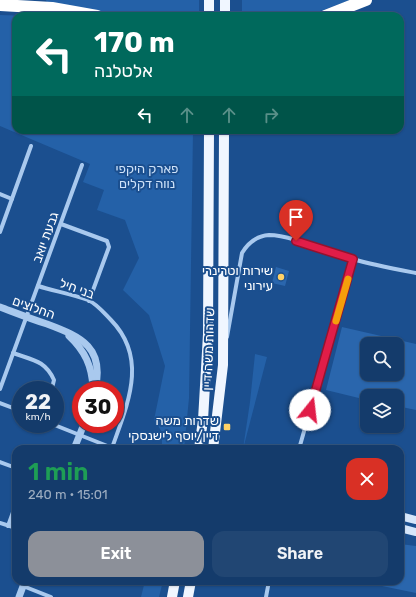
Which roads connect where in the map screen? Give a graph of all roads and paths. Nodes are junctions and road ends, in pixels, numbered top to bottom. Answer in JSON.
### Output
{"nodes":[{"id":1,"x":209,"y":0,"type":"edge"},
{"id":2,"x":225,"y":0,"type":"edge"},
{"id":3,"x":366,"y":0,"type":"edge"},
{"id":4,"x":0,"y":5,"type":"edge"},
{"id":5,"x":74,"y":12,"type":"edge"},
{"id":6,"x":209,"y":12,"type":"edge"},
{"id":7,"x":225,"y":12,"type":"edge"},
{"id":8,"x":336,"y":12,"type":"edge"},
{"id":9,"x":209,"y":134,"type":"edge"},
{"id":10,"x":224,"y":134,"type":"edge"},
{"id":11,"x":31,"y":146,"type":"dead end"},
{"id":12,"x":82,"y":165,"type":"dead end"},
{"id":13,"x":0,"y":194,"type":"edge"},
{"id":14,"x":12,"y":199,"type":"junction"},
{"id":15,"x":61,"y":224,"type":"junction"},
{"id":16,"x":0,"y":232,"type":"edge"},
{"id":17,"x":353,"y":259,"type":"junction"},
{"id":18,"x":416,"y":273,"type":"edge"},
{"id":19,"x":38,"y":286,"type":"junction"},
{"id":20,"x":89,"y":301,"type":"junction"},
{"id":21,"x":0,"y":307,"type":"edge"},
{"id":22,"x":26,"y":317,"type":"junction"},
{"id":23,"x":13,"y":353,"type":"junction"},
{"id":24,"x":223,"y":365,"type":"junction"},
{"id":25,"x":54,"y":381,"type":"edge"},
{"id":26,"x":93,"y":381,"type":"edge"},
{"id":27,"x":0,"y":389,"type":"edge"},
{"id":28,"x":0,"y":403,"type":"edge"},
{"id":29,"x":12,"y":408,"type":"edge"},
{"id":30,"x":64,"y":429,"type":"edge"},
{"id":31,"x":80,"y":433,"type":"edge"},
{"id":32,"x":79,"y":436,"type":"junction"},
{"id":33,"x":76,"y":445,"type":"edge"},
{"id":34,"x":103,"y":445,"type":"edge"},
{"id":35,"x":114,"y":445,"type":"edge"},
{"id":36,"x":200,"y":445,"type":"edge"},
{"id":37,"x":213,"y":445,"type":"edge"},
{"id":38,"x":300,"y":445,"type":"edge"},
{"id":39,"x":0,"y":462,"type":"edge"},
{"id":40,"x":12,"y":466,"type":"edge"},
{"id":41,"x":12,"y":515,"type":"edge"},
{"id":42,"x":404,"y":517,"type":"edge"},
{"id":43,"x":416,"y":520,"type":"edge"},
{"id":44,"x":0,"y":522,"type":"edge"},
{"id":45,"x":8,"y":526,"type":"junction"},
{"id":46,"x":12,"y":527,"type":"edge"},
{"id":47,"x":404,"y":529,"type":"edge"},
{"id":48,"x":416,"y":532,"type":"edge"},
{"id":49,"x":24,"y":585,"type":"edge"},
{"id":50,"x":26,"y":585,"type":"edge"},
{"id":51,"x":174,"y":585,"type":"edge"},
{"id":52,"x":190,"y":585,"type":"edge"},
{"id":53,"x":268,"y":585,"type":"edge"},
{"id":54,"x":19,"y":597,"type":"edge"},
{"id":55,"x":51,"y":597,"type":"edge"},
{"id":56,"x":172,"y":597,"type":"edge"},
{"id":57,"x":188,"y":597,"type":"edge"},
{"id":58,"x":266,"y":597,"type":"edge"}],
"edges":[{"from":1,"to":6,"type":"main road"},
{"from":2,"to":7,"type":"main road"},
{"from":3,"to":8,"type":"highway"},
{"from":4,"to":5,"type":"highway"},
{"from":9,"to":36,"type":"main road","name":"שדרות משה דיין"},
{"from":10,"to":24,"type":"main road","name":"שדרות משה דיין"},
{"from":11,"to":14,"type":"street"},
{"from":12,"to":15,"type":"street","name":"גבעת יואב"},
{"from":13,"to":14,"type":"street"},
{"from":14,"to":16,"type":"street"},
{"from":15,"to":19,"type":"street","name":"גבעת יואב"},
{"from":15,"to":20,"type":"street"},
{"from":17,"to":18,"type":"street"},
{"from":17,"to":24,"type":"street"},
{"from":17,"to":38,"type":"street"},
{"from":19,"to":20,"type":"street","name":"בני חיל"},
{"from":19,"to":22,"type":"street","name":"גבעת יואב"},
{"from":20,"to":35,"type":"street","name":"בני חיל"},
{"from":21,"to":22,"type":"street","name":"החלוצים"},
{"from":22,"to":23,"type":"street","name":"גבעת יואב"},
{"from":22,"to":26,"type":"street","name":"החלוצים"},
{"from":23,"to":25,"type":"street"},
{"from":23,"to":27,"type":"street","name":"גבעת יואב"},
{"from":24,"to":37,"type":"main road","name":"שדרות משה דיין"},
{"from":28,"to":29,"type":"street"},
{"from":30,"to":32,"type":"street"},
{"from":31,"to":32,"type":"street"},
{"from":32,"to":33,"type":"street"},
{"from":32,"to":34,"type":"street"},
{"from":39,"to":40,"type":"street"},
{"from":41,"to":45,"type":"street"},
{"from":42,"to":43,"type":"main road"},
{"from":44,"to":45,"type":"street"},
{"from":45,"to":46,"type":"street"},
{"from":47,"to":48,"type":"main road"},
{"from":49,"to":54,"type":"street"},
{"from":50,"to":55,"type":"street"},
{"from":51,"to":56,"type":"main road"},
{"from":52,"to":57,"type":"main road"},
{"from":53,"to":58,"type":"street"}]}
